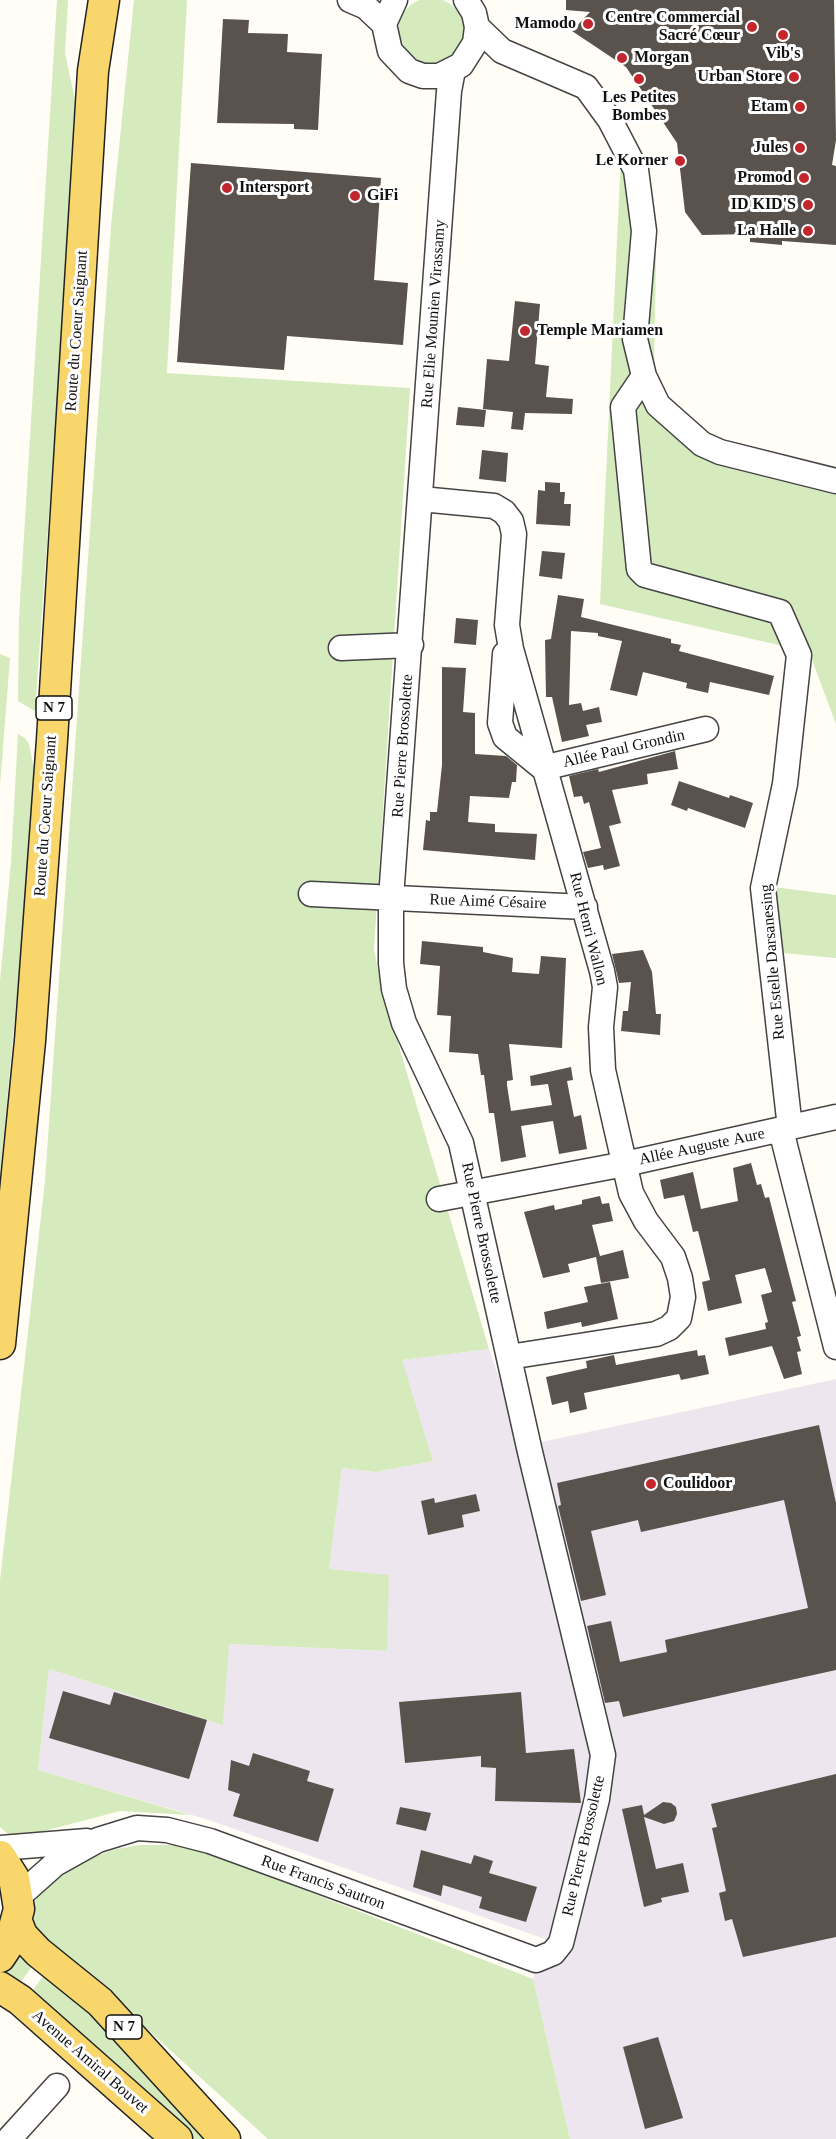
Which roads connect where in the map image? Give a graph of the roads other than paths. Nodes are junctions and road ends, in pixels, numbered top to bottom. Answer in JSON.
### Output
{"nodes":[{"id":1,"x":88,"y":0,"type":"edge"},
{"id":2,"x":104,"y":0,"type":"edge"},
{"id":3,"x":350,"y":0,"type":"edge"},
{"id":4,"x":395,"y":0,"type":"edge"},
{"id":5,"x":466,"y":0,"type":"edge"},
{"id":6,"x":384,"y":24,"type":"junction"},
{"id":7,"x":477,"y":27,"type":"junction"},
{"id":8,"x":502,"y":51,"type":"junction"},
{"id":9,"x":461,"y":64,"type":"junction"},
{"id":10,"x":93,"y":71,"type":"junction"},
{"id":11,"x":423,"y":76,"type":"junction"},
{"id":12,"x":447,"y":128,"type":"junction"},
{"id":13,"x":644,"y":376,"type":"junction"},
{"id":14,"x":836,"y":481,"type":"edge"},
{"id":15,"x":421,"y":499,"type":"junction"},
{"id":16,"x":411,"y":645,"type":"junction"},
{"id":17,"x":341,"y":648,"type":"dead end"},
{"id":18,"x":706,"y":729,"type":"dead end"},
{"id":19,"x":543,"y":768,"type":"junction"},
{"id":20,"x":311,"y":894,"type":"dead end"},
{"id":21,"x":391,"y":898,"type":"junction"},
{"id":22,"x":585,"y":907,"type":"junction"},
{"id":23,"x":836,"y":1117,"type":"edge"},
{"id":24,"x":786,"y":1129,"type":"junction"},
{"id":25,"x":625,"y":1164,"type":"junction"},
{"id":26,"x":472,"y":1192,"type":"junction"},
{"id":27,"x":439,"y":1199,"type":"dead end"},
{"id":28,"x":0,"y":1344,"type":"edge"},
{"id":29,"x":836,"y":1347,"type":"edge"},
{"id":30,"x":508,"y":1357,"type":"junction"},
{"id":31,"x":98,"y":1840,"type":"junction"},
{"id":32,"x":0,"y":1848,"type":"edge"},
{"id":33,"x":0,"y":1856,"type":"edge"},
{"id":34,"x":18,"y":1909,"type":"junction"},
{"id":35,"x":0,"y":1957,"type":"edge"},
{"id":36,"x":545,"y":1958,"type":"joint"},
{"id":37,"x":0,"y":1987,"type":"edge"},
{"id":38,"x":57,"y":2086,"type":"dead end"},
{"id":39,"x":9,"y":2139,"type":"edge"},
{"id":40,"x":177,"y":2139,"type":"edge"},
{"id":41,"x":225,"y":2139,"type":"edge"}],
"edges":[{"from":1,"to":10,"type":"main road","name":"Route du Coeur Saignant","number":"N 7"},
{"from":2,"to":10,"type":"main road","name":"Route du Coeur Saignant","number":"N 7"},
{"from":3,"to":6,"type":"street"},
{"from":4,"to":6,"type":"street"},
{"from":5,"to":7,"type":"street"},
{"from":6,"to":11,"type":"street"},
{"from":7,"to":8,"type":"street"},
{"from":7,"to":9,"type":"street","name":"Rue Elie Mounien Virassamy"},
{"from":8,"to":9,"type":"street"},
{"from":8,"to":13,"type":"street"},
{"from":9,"to":11,"type":"street"},
{"from":9,"to":12,"type":"street","name":"Rue Elie Mounien Virassamy"},
{"from":10,"to":28,"type":"main road","name":"Route du Coeur Saignant","number":"N 7"},
{"from":11,"to":12,"type":"street","name":"Rue Elie Mounien Virassamy"},
{"from":12,"to":15,"type":"street","name":"Rue Elie Mounien Virassamy"},
{"from":13,"to":14,"type":"street"},
{"from":13,"to":24,"type":"street","name":"Rue Estelle Darsanesing"},
{"from":15,"to":16,"type":"street","name":"Rue Pierre Brossolette"},
{"from":15,"to":19,"type":"street"},
{"from":16,"to":17,"type":"street"},
{"from":16,"to":21,"type":"street","name":"Rue Pierre Brossolette"},
{"from":18,"to":19,"type":"street","name":"Allée Paul Grondin"},
{"from":19,"to":22,"type":"street","name":"Rue Henri Wallon"},
{"from":20,"to":21,"type":"street","name":"Rue Aimé Césaire"},
{"from":21,"to":22,"type":"street","name":"Rue Aimé Césaire"},
{"from":21,"to":26,"type":"street","name":"Rue Pierre Brossolette"},
{"from":22,"to":25,"type":"street","name":"Rue Henri Wallon"},
{"from":23,"to":24,"type":"street"},
{"from":24,"to":25,"type":"street","name":"Allée Auguste Aure"},
{"from":24,"to":29,"type":"street","name":"Allée Auguste Aure"},
{"from":25,"to":26,"type":"street","name":"Allée Auguste Aure"},
{"from":25,"to":30,"type":"street","name":"Rue Henri Wallon"},
{"from":26,"to":27,"type":"street","name":"Allée Auguste Aure"},
{"from":26,"to":30,"type":"street","name":"Rue Pierre Brossolette"},
{"from":30,"to":36,"type":"street","name":"Rue Pierre Brossolette"},
{"from":31,"to":32,"type":"street"},
{"from":31,"to":34,"type":"street"},
{"from":31,"to":36,"type":"street","name":"Rue Francis Sautron"},
{"from":33,"to":34,"type":"main road"},
{"from":34,"to":35,"type":"main road"},
{"from":34,"to":41,"type":"main road","number":"N 7"},
{"from":37,"to":40,"type":"main road","name":"Avenue Amiral Bouvet"},
{"from":38,"to":39,"type":"street"}]}
